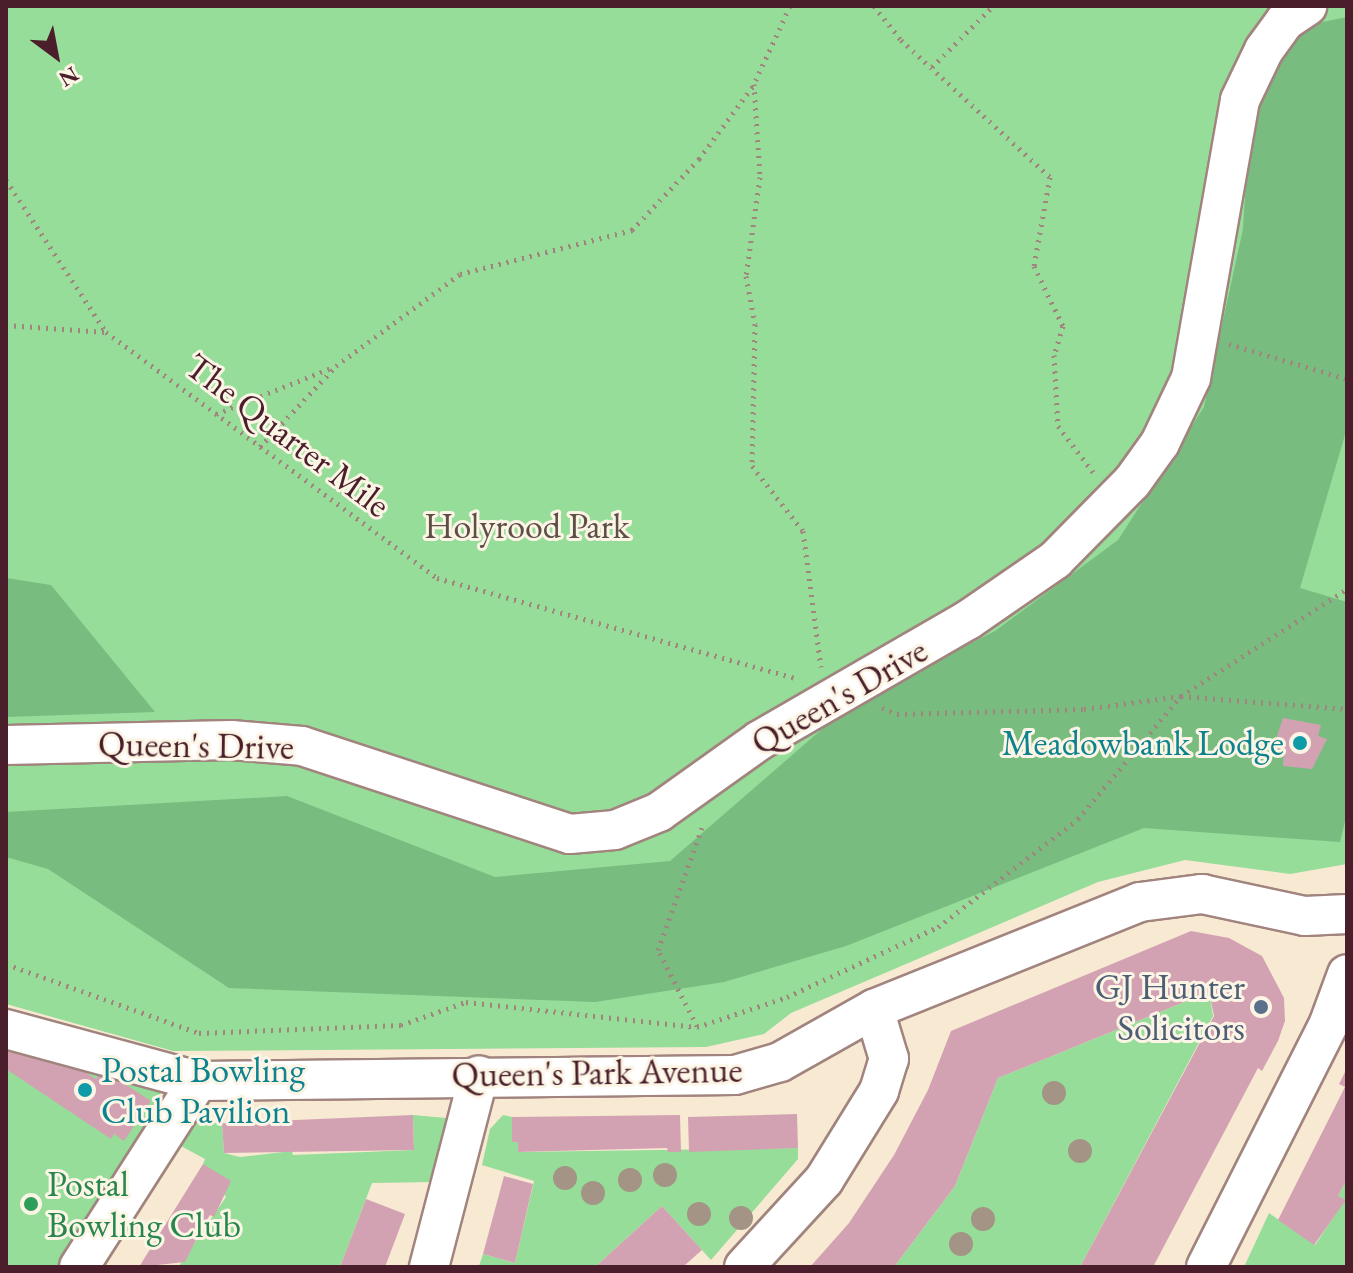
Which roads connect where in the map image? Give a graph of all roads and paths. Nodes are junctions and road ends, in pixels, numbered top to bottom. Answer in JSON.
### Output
{"nodes":[{"id":1,"x":790,"y":6,"type":"edge"},
{"id":2,"x":874,"y":6,"type":"edge"},
{"id":3,"x":993,"y":6,"type":"edge"},
{"id":4,"x":1307,"y":6,"type":"edge"},
{"id":5,"x":932,"y":67,"type":"junction"},
{"id":6,"x":754,"y":84,"type":"junction"},
{"id":7,"x":6,"y":180,"type":"edge"},
{"id":8,"x":6,"y":325,"type":"edge"},
{"id":9,"x":106,"y":332,"type":"junction"},
{"id":10,"x":1202,"y":339,"type":"junction"},
{"id":11,"x":336,"y":366,"type":"junction"},
{"id":12,"x":1347,"y":379,"type":"edge"},
{"id":13,"x":216,"y":414,"type":"junction"},
{"id":14,"x":260,"y":447,"type":"junction"},
{"id":15,"x":1116,"y":500,"type":"junction"},
{"id":16,"x":1347,"y":589,"type":"edge"},
{"id":17,"x":1181,"y":696,"type":"junction"},
{"id":18,"x":862,"y":699,"type":"junction"},
{"id":19,"x":1347,"y":709,"type":"edge"},
{"id":20,"x":6,"y":745,"type":"edge"},
{"id":21,"x":711,"y":813,"type":"dead end"},
{"id":22,"x":1347,"y":914,"type":"edge"},
{"id":23,"x":6,"y":964,"type":"edge"},
{"id":24,"x":1347,"y":974,"type":"edge"},
{"id":25,"x":874,"y":1009,"type":"junction"},
{"id":26,"x":697,"y":1027,"type":"junction"},
{"id":27,"x":6,"y":1029,"type":"edge"},
{"id":28,"x":479,"y":1075,"type":"junction"},
{"id":29,"x":198,"y":1081,"type":"junction"},
{"id":30,"x":79,"y":1267,"type":"edge"},
{"id":31,"x":429,"y":1267,"type":"edge"},
{"id":32,"x":744,"y":1267,"type":"edge"},
{"id":33,"x":1206,"y":1267,"type":"edge"}],
"edges":[{"from":1,"to":6,"type":"path"},
{"from":2,"to":5,"type":"path"},
{"from":3,"to":5,"type":"path"},
{"from":4,"to":10,"type":"street","name":"Queen's Drive"},
{"from":5,"to":15,"type":"path"},
{"from":6,"to":11,"type":"path"},
{"from":6,"to":18,"type":"path"},
{"from":7,"to":9,"type":"path","name":"The Quarter Mile"},
{"from":8,"to":9,"type":"path"},
{"from":9,"to":13,"type":"path","name":"The Quarter Mile"},
{"from":10,"to":12,"type":"path"},
{"from":10,"to":15,"type":"street","name":"Queen's Drive"},
{"from":11,"to":13,"type":"path"},
{"from":11,"to":14,"type":"path"},
{"from":13,"to":14,"type":"path","name":"The Quarter Mile"},
{"from":14,"to":18,"type":"path","name":"The Quarter Mile"},
{"from":15,"to":18,"type":"street","name":"Queen's Drive"},
{"from":16,"to":17,"type":"path"},
{"from":17,"to":18,"type":"path","name":"The Quarter Mile"},
{"from":17,"to":19,"type":"path","name":"The Quarter Mile"},
{"from":17,"to":26,"type":"path"},
{"from":18,"to":20,"type":"street","name":"Queen's Drive"},
{"from":21,"to":26,"type":"path"},
{"from":22,"to":25,"type":"street","name":"Queen's Park Avenue"},
{"from":23,"to":26,"type":"path"},
{"from":24,"to":33,"type":"street"},
{"from":25,"to":28,"type":"street","name":"Queen's Park Avenue"},
{"from":25,"to":32,"type":"street"},
{"from":27,"to":29,"type":"street","name":"Queen's Park Avenue"},
{"from":28,"to":29,"type":"street","name":"Queen's Park Avenue"},
{"from":28,"to":31,"type":"street"},
{"from":29,"to":30,"type":"street"}]}
